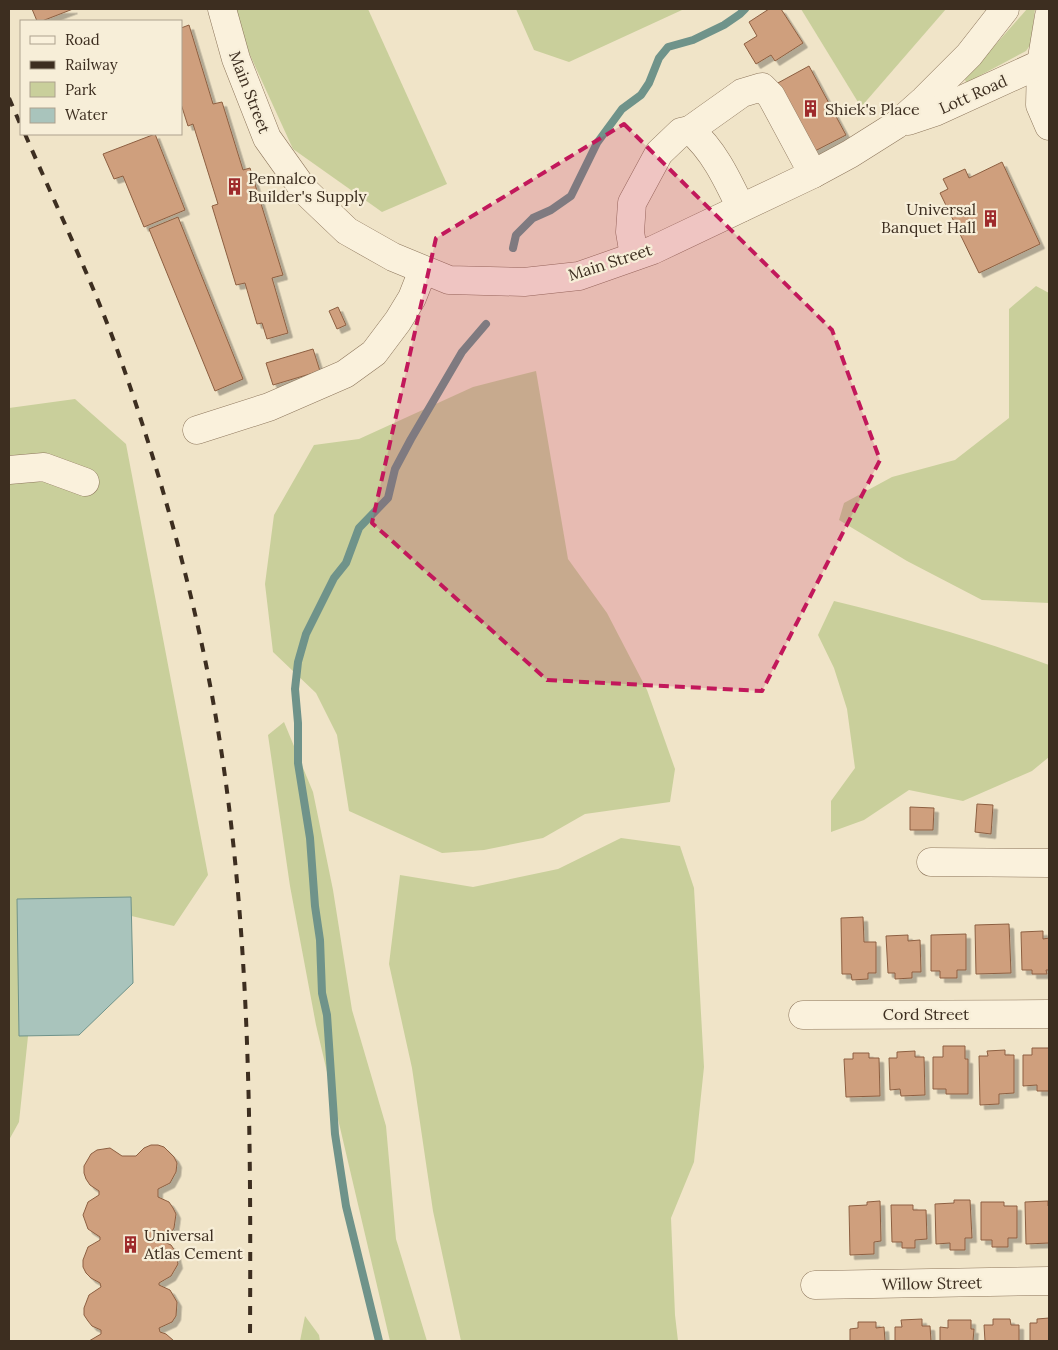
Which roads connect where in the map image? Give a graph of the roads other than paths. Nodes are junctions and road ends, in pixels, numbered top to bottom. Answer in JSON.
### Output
{"nodes":[{"id":1,"x":222,"y":9,"type":"edge"},
{"id":2,"x":1005,"y":9,"type":"edge"},
{"id":3,"x":1049,"y":16,"type":"edge"},
{"id":4,"x":1045,"y":62,"type":"edge"},
{"id":5,"x":896,"y":125,"type":"junction"},
{"id":6,"x":1049,"y":126,"type":"edge"},
{"id":7,"x":690,"y":130,"type":"junction"},
{"id":8,"x":813,"y":174,"type":"junction"},
{"id":9,"x":741,"y":208,"type":"junction"},
{"id":10,"x":634,"y":256,"type":"junction"},
{"id":11,"x":423,"y":270,"type":"junction"},
{"id":12,"x":197,"y":430,"type":"dead end"},
{"id":13,"x":9,"y":470,"type":"edge"},
{"id":14,"x":85,"y":482,"type":"dead end"},
{"id":15,"x":931,"y":862,"type":"dead end"},
{"id":16,"x":1049,"y":863,"type":"edge"},
{"id":17,"x":1049,"y":1014,"type":"edge"},
{"id":18,"x":803,"y":1015,"type":"dead end"},
{"id":19,"x":1049,"y":1281,"type":"edge"},
{"id":20,"x":815,"y":1285,"type":"dead end"}],
"edges":[{"from":1,"to":11,"type":"street","name":"Main Street"},
{"from":2,"to":5,"type":"street","name":"Main Street"},
{"from":3,"to":4,"type":"street"},
{"from":4,"to":5,"type":"street","name":"Lott Road"},
{"from":4,"to":6,"type":"street"},
{"from":5,"to":8,"type":"street","name":"Main Street"},
{"from":7,"to":8,"type":"street"},
{"from":7,"to":9,"type":"street"},
{"from":7,"to":10,"type":"street"},
{"from":8,"to":9,"type":"street","name":"Main Street"},
{"from":9,"to":10,"type":"street","name":"Main Street"},
{"from":10,"to":11,"type":"street","name":"Main Street"},
{"from":11,"to":12,"type":"street"},
{"from":13,"to":14,"type":"street"},
{"from":15,"to":16,"type":"street"},
{"from":17,"to":18,"type":"street","name":"Cord Street"},
{"from":19,"to":20,"type":"street","name":"Willow Street"}]}
